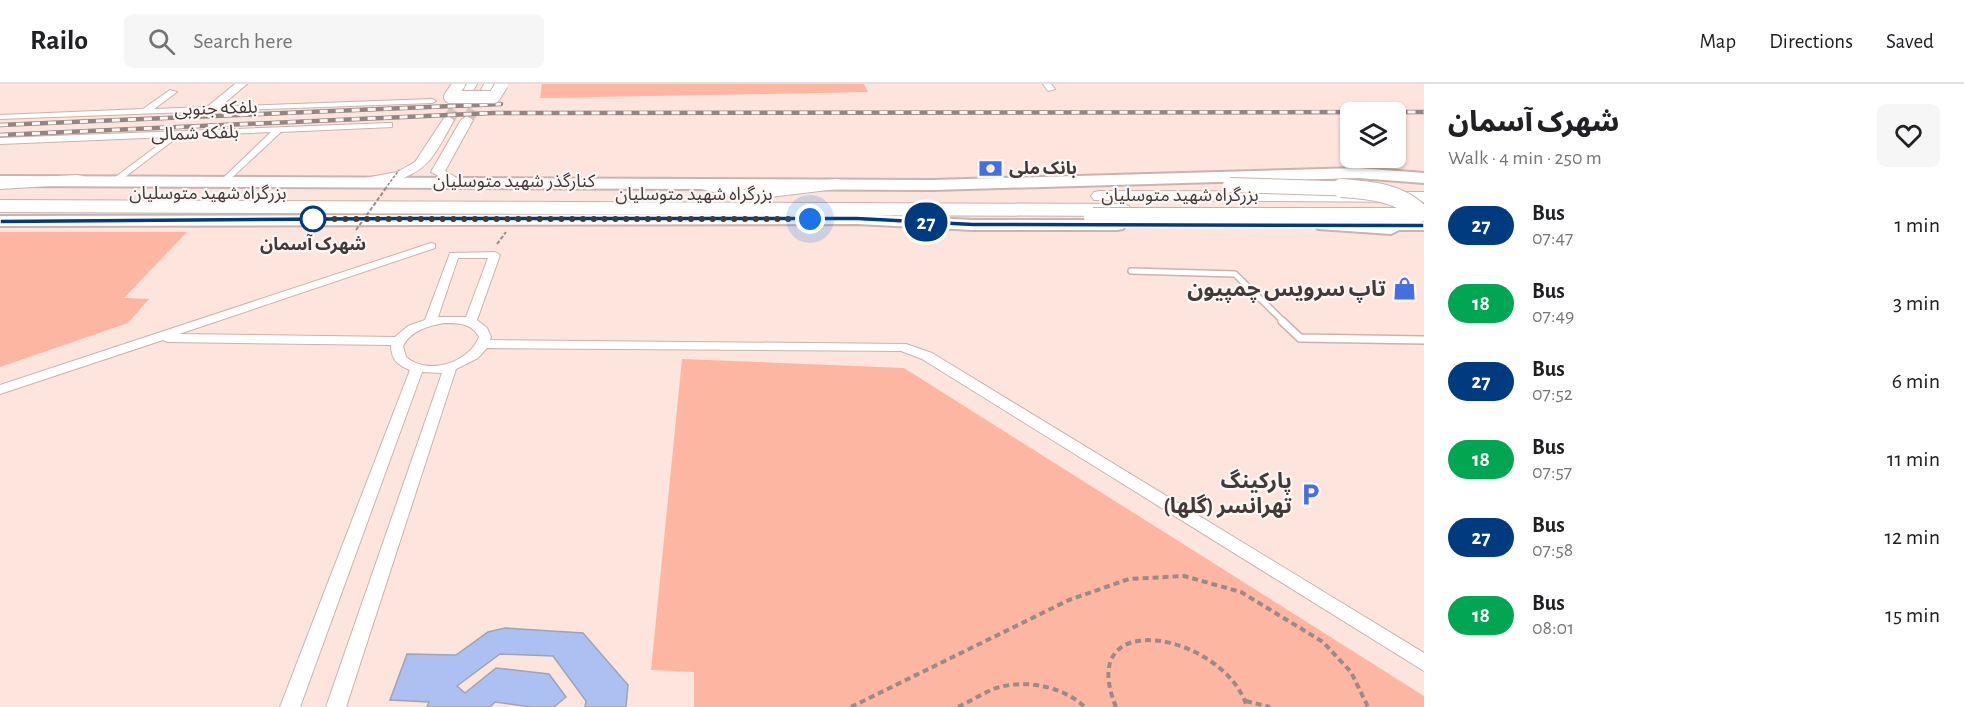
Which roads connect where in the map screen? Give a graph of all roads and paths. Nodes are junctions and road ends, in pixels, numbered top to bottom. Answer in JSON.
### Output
{"nodes":[{"id":1,"x":242,"y":84,"type":"edge"},
{"id":2,"x":502,"y":84,"type":"edge"},
{"id":3,"x":466,"y":87,"type":"edge"},
{"id":4,"x":173,"y":92,"type":"dead end"},
{"id":5,"x":432,"y":101,"type":"dead end"},
{"id":6,"x":211,"y":109,"type":"junction"},
{"id":7,"x":144,"y":111,"type":"junction"},
{"id":8,"x":0,"y":117,"type":"edge"},
{"id":9,"x":448,"y":120,"type":"tunnel mouth"},
{"id":10,"x":467,"y":120,"type":"tunnel mouth"},
{"id":11,"x":389,"y":125,"type":"dead end"},
{"id":12,"x":278,"y":130,"type":"junction"},
{"id":13,"x":176,"y":135,"type":"junction"},
{"id":14,"x":0,"y":141,"type":"edge"},
{"id":15,"x":399,"y":170,"type":"dead end"},
{"id":16,"x":1424,"y":178,"type":"edge"},
{"id":17,"x":77,"y":180,"type":"joint"},
{"id":18,"x":117,"y":180,"type":"junction"},
{"id":19,"x":225,"y":181,"type":"junction"},
{"id":20,"x":0,"y":182,"type":"edge"},
{"id":21,"x":358,"y":182,"type":"junction"},
{"id":22,"x":457,"y":182,"type":"junction"},
{"id":23,"x":704,"y":184,"type":"junction"},
{"id":24,"x":836,"y":184,"type":"junction"},
{"id":25,"x":933,"y":185,"type":"junction"},
{"id":26,"x":1230,"y":185,"type":"junction"},
{"id":27,"x":1424,"y":189,"type":"edge"},
{"id":28,"x":0,"y":194,"type":"edge"},
{"id":29,"x":746,"y":195,"type":"junction"},
{"id":30,"x":1424,"y":197,"type":"edge"},
{"id":31,"x":0,"y":206,"type":"edge"},
{"id":32,"x":1424,"y":210,"type":"edge"},
{"id":33,"x":0,"y":219,"type":"edge"},
{"id":34,"x":857,"y":219,"type":"junction"},
{"id":35,"x":100,"y":221,"type":"joint"},
{"id":36,"x":1324,"y":225,"type":"junction"},
{"id":37,"x":1424,"y":225,"type":"edge"},
{"id":38,"x":356,"y":230,"type":"dead end"},
{"id":39,"x":1424,"y":233,"type":"edge"},
{"id":40,"x":431,"y":246,"type":"dead end"},
{"id":41,"x":1131,"y":271,"type":"dead end"},
{"id":42,"x":430,"y":322,"type":"junction"},
{"id":43,"x":470,"y":322,"type":"junction"},
{"id":44,"x":157,"y":338,"type":"junction"},
{"id":45,"x":1424,"y":340,"type":"edge"},
{"id":46,"x":400,"y":341,"type":"junction"},
{"id":47,"x":483,"y":344,"type":"junction"},
{"id":48,"x":450,"y":367,"type":"junction"},
{"id":49,"x":417,"y":368,"type":"junction"},
{"id":50,"x":0,"y":390,"type":"edge"},
{"id":51,"x":1424,"y":663,"type":"edge"},
{"id":52,"x":1245,"y":700,"type":"junction"},
{"id":53,"x":290,"y":707,"type":"edge"},
{"id":54,"x":336,"y":707,"type":"edge"},
{"id":55,"x":851,"y":707,"type":"edge"},
{"id":56,"x":958,"y":707,"type":"edge"},
{"id":57,"x":1085,"y":707,"type":"edge"},
{"id":58,"x":1116,"y":707,"type":"edge"},
{"id":59,"x":1246,"y":707,"type":"edge"},
{"id":60,"x":1270,"y":707,"type":"edge"},
{"id":61,"x":1368,"y":707,"type":"edge"}],
"edges":[{"from":1,"to":6,"type":"main road"},
{"from":2,"to":3,"type":"main road","bridge":true},
{"from":4,"to":7,"type":"street"},
{"from":5,"to":6,"type":"street","name":"بلفکه جنوبی"},
{"from":6,"to":7,"type":"street","name":"بلفکه جنوبی"},
{"from":7,"to":8,"type":"street","name":"بلفکه جنوبی"},
{"from":9,"to":21,"type":"main road"},
{"from":10,"to":22,"type":"main road"},
{"from":11,"to":12,"type":"street","name":"بلفکه شمالی"},
{"from":12,"to":13,"type":"street","name":"بلفکه شمالی"},
{"from":12,"to":19,"type":"street"},
{"from":13,"to":14,"type":"street","name":"بلفکه شمالی"},
{"from":13,"to":18,"type":"street"},
{"from":15,"to":38,"type":"path","bridge":true},
{"from":16,"to":25,"type":"main road","name":"کنارگذر شهید متوسلیان"},
{"from":17,"to":18,"type":"main road","name":"کنارگذر شهید متوسلیان"},
{"from":17,"to":20,"type":"highway"},
{"from":18,"to":19,"type":"main road","name":"کنارگذر شهید متوسلیان"},
{"from":19,"to":21,"type":"main road","name":"کنارگذر شهید متوسلیان"},
{"from":21,"to":22,"type":"main road","name":"کنارگذر شهید متوسلیان"},
{"from":22,"to":23,"type":"main road","name":"کنارگذر شهید متوسلیان"},
{"from":23,"to":24,"type":"main road","name":"کنارگذر شهید متوسلیان"},
{"from":23,"to":29,"type":"highway"},
{"from":24,"to":25,"type":"main road","name":"کنارگذر شهید متوسلیان"},
{"from":24,"to":29,"type":"highway"},
{"from":25,"to":26,"type":"main road"},
{"from":26,"to":27,"type":"main road","bridge":true},
{"from":26,"to":34,"type":"main road","bridge":true},
{"from":28,"to":29,"type":"highway","name":"بزرگراه شهید متوسلیان"},
{"from":29,"to":30,"type":"highway","name":"بزرگراه شهید متوسلیان"},
{"from":31,"to":32,"type":"highway","name":"بزرگراه شهید متوسلیان"},
{"from":33,"to":35,"type":"highway"},
{"from":34,"to":35,"type":"main road","name":"کنارگذر شهید متوسلیان"},
{"from":34,"to":36,"type":"main road","name":"کنارگذر شهید متوسلیان"},
{"from":36,"to":37,"type":"main road","name":"کنارگذر شهید متوسلیان"},
{"from":36,"to":39,"type":"main road"},
{"from":40,"to":44,"type":"street"},
{"from":41,"to":45,"type":"lane"},
{"from":42,"to":43,"type":"street"},
{"from":42,"to":43,"type":"street"},
{"from":42,"to":46,"type":"street"},
{"from":43,"to":47,"type":"street"},
{"from":44,"to":46,"type":"street"},
{"from":44,"to":50,"type":"street"},
{"from":46,"to":49,"type":"street"},
{"from":47,"to":48,"type":"street"},
{"from":47,"to":51,"type":"street"},
{"from":48,"to":49,"type":"street"},
{"from":48,"to":54,"type":"street"},
{"from":49,"to":53,"type":"street"},
{"from":52,"to":58,"type":"path"},
{"from":52,"to":59,"type":"path"},
{"from":52,"to":60,"type":"path"},
{"from":55,"to":61,"type":"path"},
{"from":56,"to":57,"type":"path"}]}
